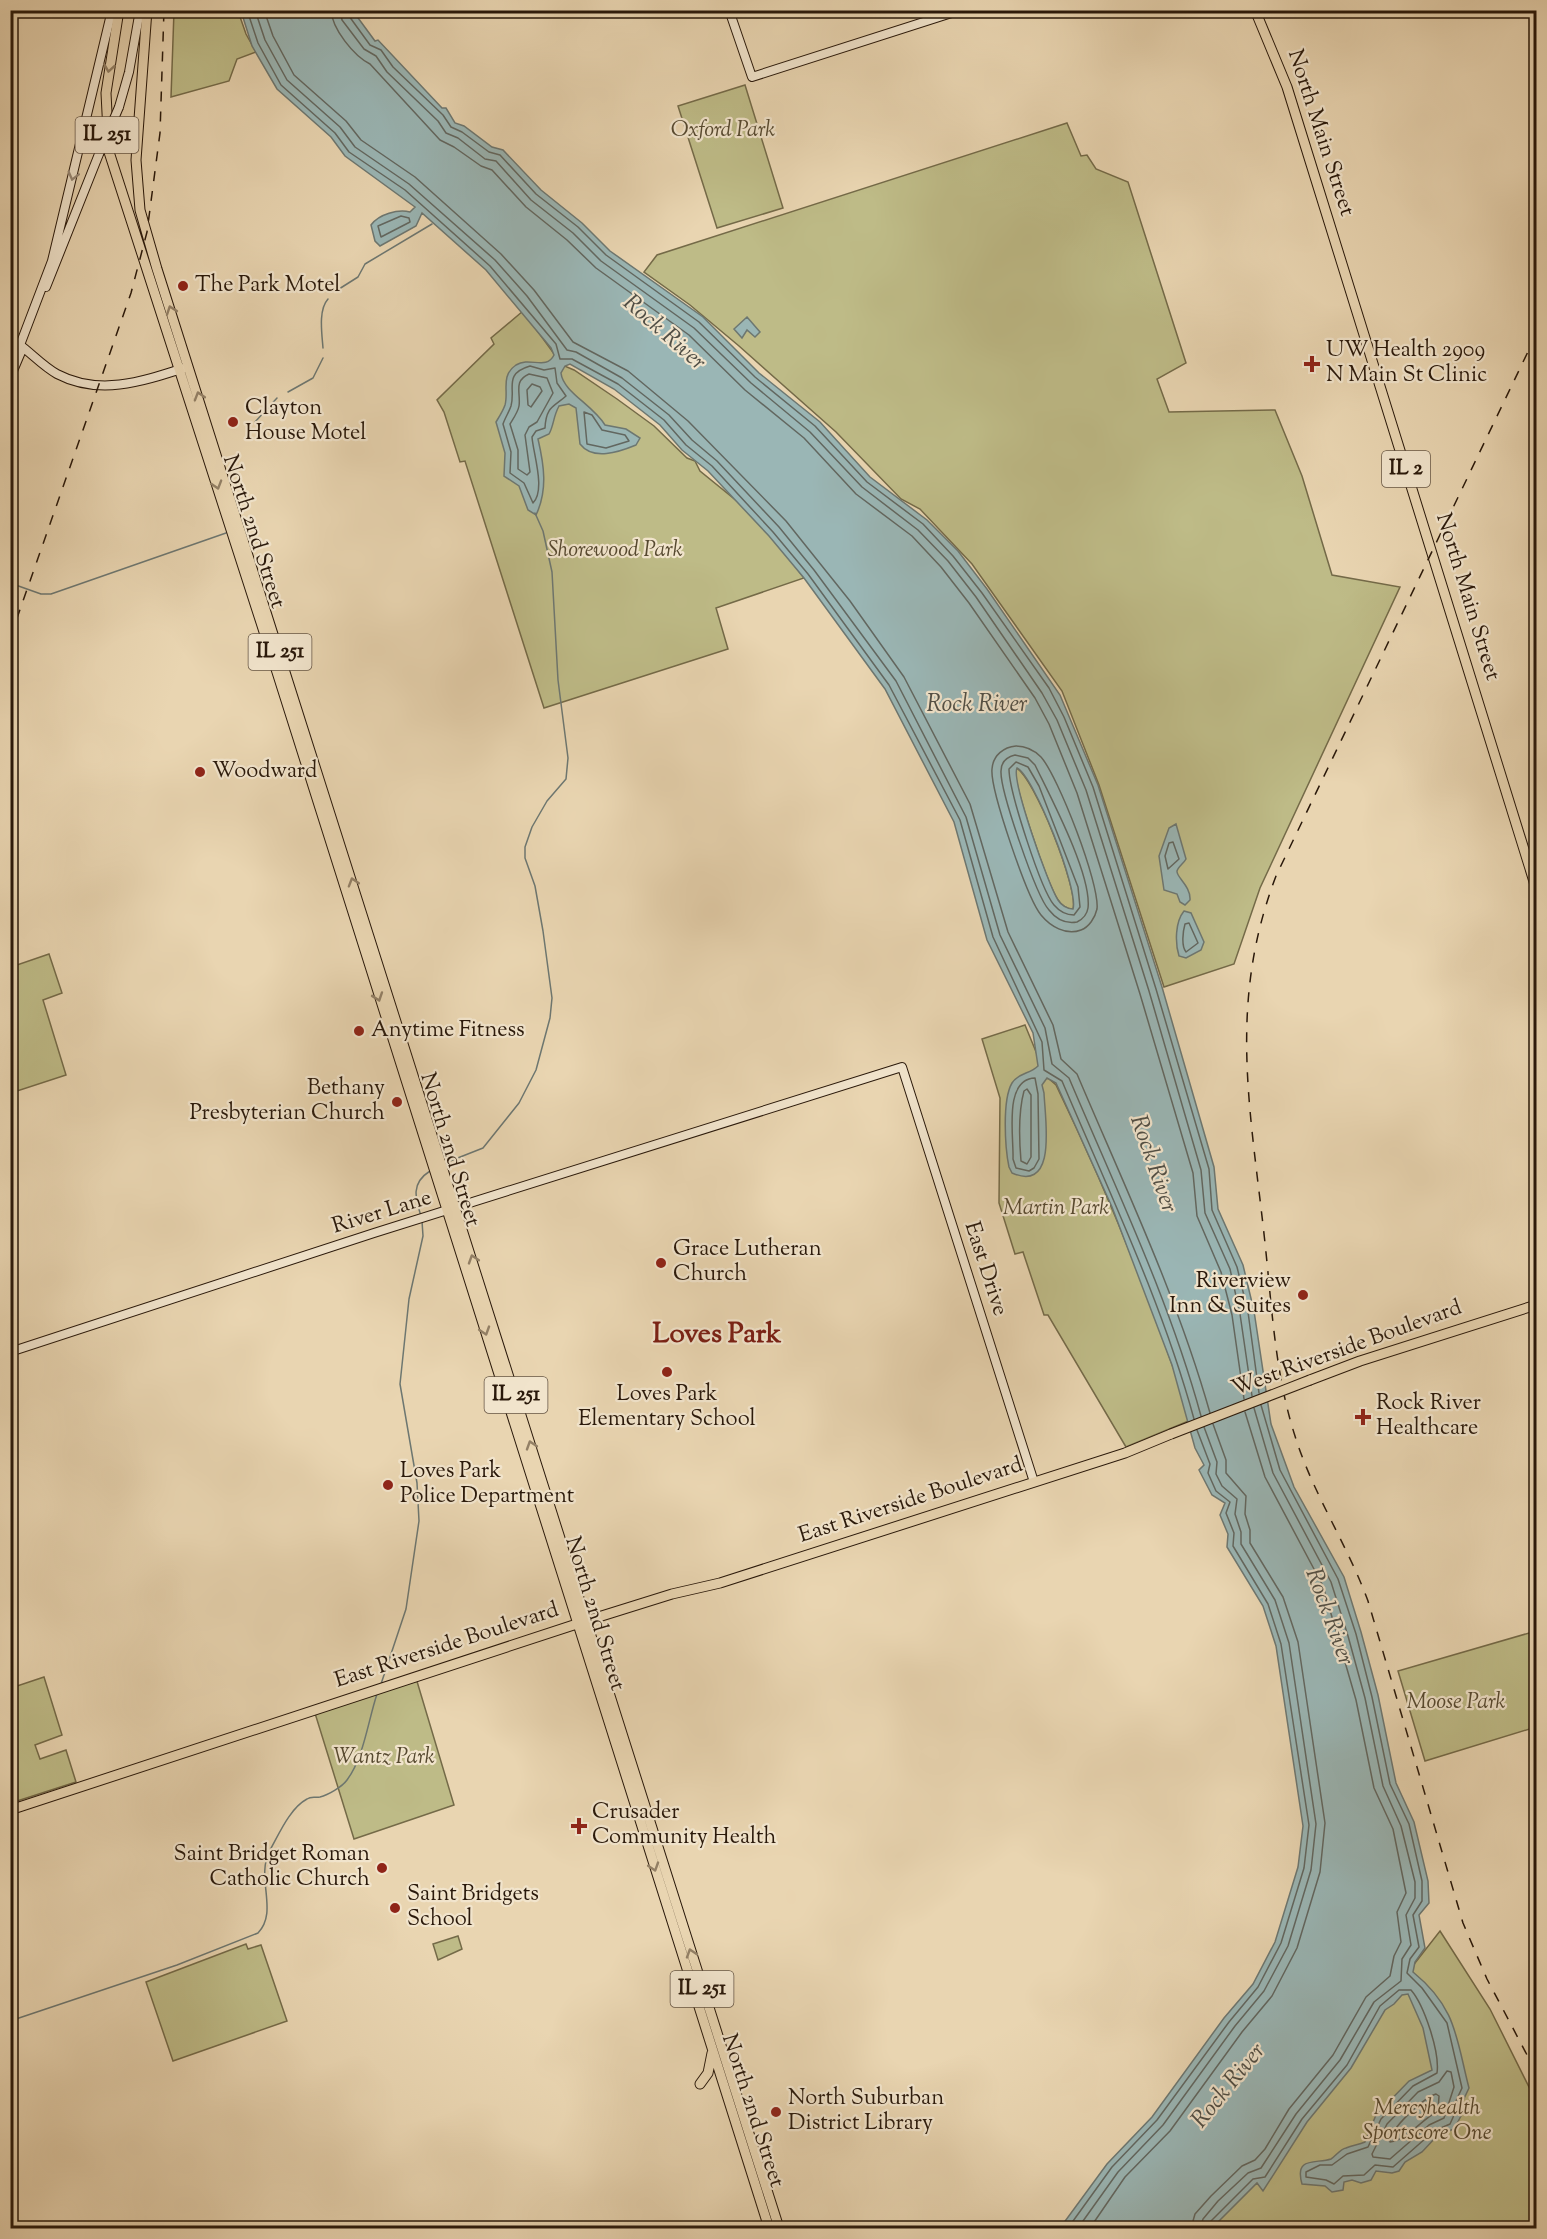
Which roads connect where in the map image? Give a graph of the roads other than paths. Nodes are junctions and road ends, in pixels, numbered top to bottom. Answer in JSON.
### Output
{"nodes":[{"id":1,"x":112,"y":10,"type":"edge"},
{"id":2,"x":119,"y":10,"type":"edge"},
{"id":3,"x":140,"y":10,"type":"edge"},
{"id":4,"x":147,"y":10,"type":"edge"},
{"id":5,"x":729,"y":10,"type":"edge"},
{"id":6,"x":961,"y":10,"type":"edge"},
{"id":7,"x":1255,"y":10,"type":"edge"},
{"id":8,"x":29,"y":320,"type":"junction"},
{"id":9,"x":20,"y":345,"type":"junction"},
{"id":10,"x":10,"y":360,"type":"edge"},
{"id":11,"x":185,"y":368,"type":"junction"},
{"id":12,"x":10,"y":378,"type":"edge"},
{"id":13,"x":1533,"y":867,"type":"edge"},
{"id":14,"x":1536,"y":888,"type":"edge"},
{"id":15,"x":902,"y":1067,"type":"joint"},
{"id":16,"x":452,"y":1210,"type":"junction"},
{"id":17,"x":1536,"y":1305,"type":"edge"},
{"id":18,"x":10,"y":1352,"type":"edge"},
{"id":19,"x":1171,"y":1434,"type":"joint"},
{"id":20,"x":1034,"y":1482,"type":"junction"},
{"id":21,"x":588,"y":1620,"type":"junction"},
{"id":22,"x":576,"y":1624,"type":"junction"},
{"id":23,"x":613,"y":1705,"type":"junction"},
{"id":24,"x":603,"y":1708,"type":"junction"},
{"id":25,"x":10,"y":1810,"type":"edge"},
{"id":26,"x":712,"y":2048,"type":"junction"},
{"id":27,"x":699,"y":2084,"type":"dead end"},
{"id":28,"x":769,"y":2229,"type":"edge"},
{"id":29,"x":779,"y":2229,"type":"edge"}],
"edges":[{"from":1,"to":8,"type":"street","one_way":true},
{"from":2,"to":11,"type":"main road","name":"North 2nd Street","number":"IL 251","one_way":true},
{"from":3,"to":8,"type":"street","bridge":true},
{"from":11,"to":4,"type":"main road","name":"North 2nd Street","number":"IL 251","one_way":true},
{"from":5,"to":6,"type":"street"},
{"from":7,"to":13,"type":"main road","name":"North Main Street","number":"IL 2"},
{"from":8,"to":9,"type":"street"},
{"from":9,"to":10,"type":"street"},
{"from":9,"to":11,"type":"street"},
{"from":9,"to":12,"type":"street"},
{"from":11,"to":16,"type":"main road","name":"North 2nd Street","number":"IL 251"},
{"from":13,"to":14,"type":"main road","name":"North Main Street","number":"IL 2"},
{"from":15,"to":16,"type":"street","name":"River Lane"},
{"from":15,"to":20,"type":"street","name":"East Drive"},
{"from":16,"to":18,"type":"street","name":"River Lane"},
{"from":21,"to":16,"type":"main road","name":"North 2nd Street","number":"IL 251","one_way":true},
{"from":16,"to":22,"type":"main road","name":"North 2nd Street","number":"IL 251","one_way":true},
{"from":17,"to":19,"type":"main road","name":"West Riverside Boulevard","bridge":true},
{"from":19,"to":20,"type":"main road","name":"East Riverside Boulevard"},
{"from":20,"to":21,"type":"main road","name":"East Riverside Boulevard"},
{"from":21,"to":22,"type":"main road","name":"East Riverside Boulevard"},
{"from":21,"to":23,"type":"main road","name":"North 2nd Street","number":"IL 251"},
{"from":22,"to":24,"type":"main road","name":"North 2nd Street","number":"IL 251"},
{"from":22,"to":25,"type":"main road","name":"East Riverside Boulevard"},
{"from":23,"to":24,"type":"main road"},
{"from":29,"to":23,"type":"main road","name":"North 2nd Street","number":"IL 251","one_way":true},
{"from":24,"to":26,"type":"main road","name":"North 2nd Street","number":"IL 251","one_way":true},
{"from":26,"to":27,"type":"main road"},
{"from":26,"to":28,"type":"main road","name":"North 2nd Street","number":"IL 251"}]}
